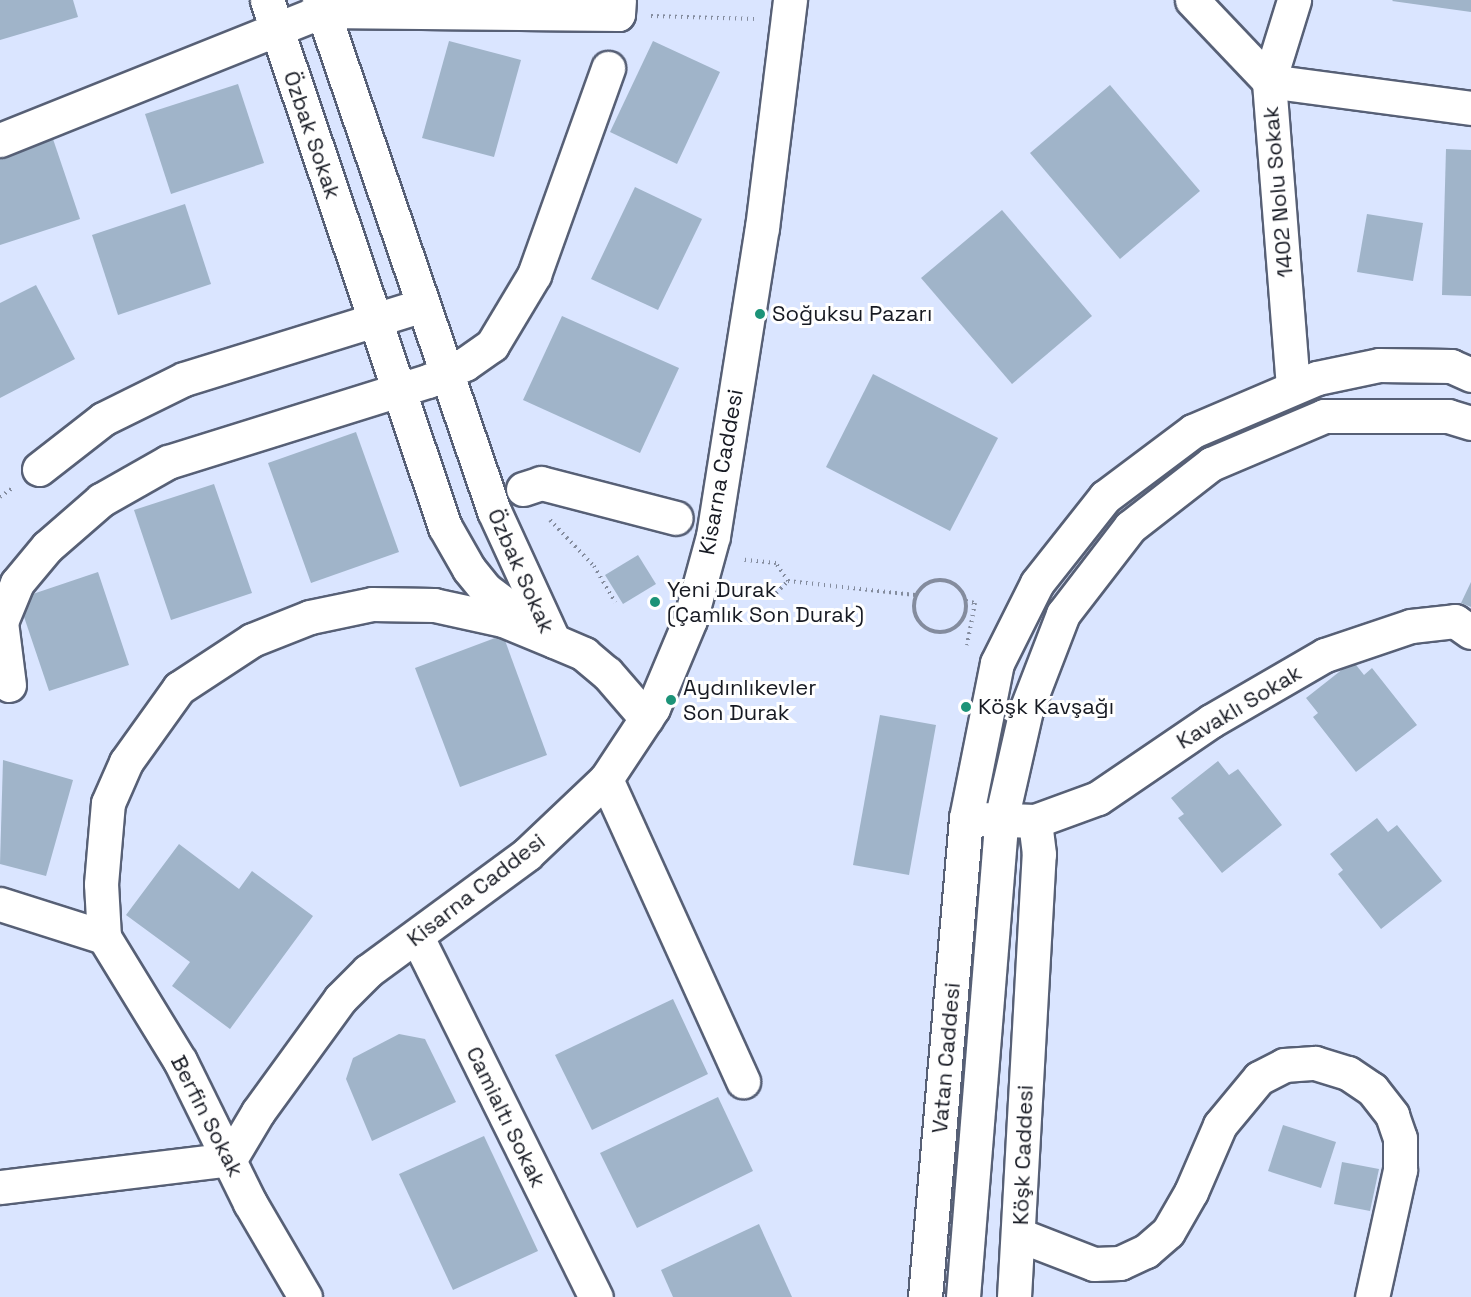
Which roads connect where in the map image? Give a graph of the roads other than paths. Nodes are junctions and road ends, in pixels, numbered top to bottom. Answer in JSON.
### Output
{"nodes":[{"id":1,"x":1192,"y":0,"type":"edge"},
{"id":2,"x":1294,"y":0,"type":"edge"},
{"id":3,"x":321,"y":6,"type":"edge"},
{"id":4,"x":618,"y":7,"type":"edge"},
{"id":5,"x":779,"y":10,"type":"edge"},
{"id":6,"x":272,"y":14,"type":"edge"},
{"id":7,"x":608,"y":68,"type":"dead end"},
{"id":8,"x":1269,"y":81,"type":"junction"},
{"id":9,"x":1471,"y":108,"type":"edge"},
{"id":10,"x":0,"y":140,"type":"edge"},
{"id":11,"x":423,"y":305,"type":"junction"},
{"id":12,"x":374,"y":317,"type":"junction"},
{"id":13,"x":446,"y":372,"type":"junction"},
{"id":14,"x":1471,"y":375,"type":"edge"},
{"id":15,"x":1293,"y":387,"type":"junction"},
{"id":16,"x":399,"y":390,"type":"junction"},
{"id":17,"x":1471,"y":423,"type":"edge"},
{"id":18,"x":39,"y":469,"type":"dead end"},
{"id":19,"x":523,"y":489,"type":"dead end"},
{"id":20,"x":676,"y":518,"type":"dead end"},
{"id":21,"x":1463,"y":626,"type":"edge"},
{"id":22,"x":554,"y":641,"type":"junction"},
{"id":23,"x":9,"y":685,"type":"dead end"},
{"id":24,"x":646,"y":718,"type":"junction"},
{"id":25,"x":606,"y":779,"type":"junction"},
{"id":26,"x":966,"y":818,"type":"junction"},
{"id":27,"x":1001,"y":820,"type":"junction"},
{"id":28,"x":1035,"y":821,"type":"junction"},
{"id":29,"x":0,"y":904,"type":"edge"},
{"id":30,"x":104,"y":937,"type":"junction"},
{"id":31,"x":417,"y":937,"type":"junction"},
{"id":32,"x":743,"y":1081,"type":"dead end"},
{"id":33,"x":230,"y":1159,"type":"junction"},
{"id":34,"x":0,"y":1186,"type":"edge"},
{"id":35,"x":1018,"y":1235,"type":"junction"},
{"id":36,"x":305,"y":1297,"type":"edge"},
{"id":37,"x":596,"y":1297,"type":"edge"},
{"id":38,"x":925,"y":1297,"type":"edge"},
{"id":39,"x":963,"y":1297,"type":"edge"},
{"id":40,"x":1014,"y":1297,"type":"edge"},
{"id":41,"x":1372,"y":1297,"type":"edge"}],
"edges":[{"from":1,"to":8,"type":"street"},
{"from":2,"to":8,"type":"street","name":"1402 Nolu Sokak"},
{"from":3,"to":4,"type":"street"},
{"from":3,"to":6,"type":"street"},
{"from":3,"to":11,"type":"street","name":"Özbak Sokak"},
{"from":5,"to":24,"type":"street","name":"Kisarna Caddesi"},
{"from":6,"to":10,"type":"street"},
{"from":6,"to":12,"type":"street","name":"Özbak Sokak"},
{"from":7,"to":13,"type":"street"},
{"from":8,"to":9,"type":"street"},
{"from":8,"to":15,"type":"street","name":"1402 Nolu Sokak"},
{"from":11,"to":12,"type":"street"},
{"from":11,"to":13,"type":"street","name":"Özbak Sokak"},
{"from":12,"to":16,"type":"street","name":"Özbak Sokak"},
{"from":12,"to":18,"type":"street"},
{"from":13,"to":16,"type":"street"},
{"from":13,"to":22,"type":"street","name":"Özbak Sokak"},
{"from":14,"to":15,"type":"street","name":"Vatan Caddesi"},
{"from":15,"to":26,"type":"street","name":"Vatan Caddesi"},
{"from":16,"to":22,"type":"street","name":"Özbak Sokak"},
{"from":16,"to":23,"type":"street"},
{"from":17,"to":27,"type":"street","name":"Vatan Caddesi"},
{"from":19,"to":20,"type":"street"},
{"from":21,"to":28,"type":"street","name":"Kavaklı Sokak"},
{"from":22,"to":24,"type":"street"},
{"from":22,"to":30,"type":"street"},
{"from":24,"to":25,"type":"street","name":"Kisarna Caddesi"},
{"from":25,"to":31,"type":"street","name":"Kisarna Caddesi"},
{"from":25,"to":32,"type":"street"},
{"from":26,"to":27,"type":"street"},
{"from":26,"to":38,"type":"street","name":"Vatan Caddesi"},
{"from":27,"to":28,"type":"street"},
{"from":27,"to":39,"type":"street","name":"Vatan Caddesi"},
{"from":28,"to":35,"type":"street","name":"Köşk Caddesi"},
{"from":29,"to":30,"type":"street"},
{"from":30,"to":33,"type":"street","name":"Berfin Sokak"},
{"from":31,"to":33,"type":"street","name":"Kisarna Caddesi"},
{"from":31,"to":37,"type":"street","name":"Camialtı Sokak"},
{"from":33,"to":34,"type":"street"},
{"from":33,"to":36,"type":"street","name":"Berfin Sokak"},
{"from":35,"to":40,"type":"street"},
{"from":35,"to":41,"type":"street","name":"Köşk Caddesi"}]}
